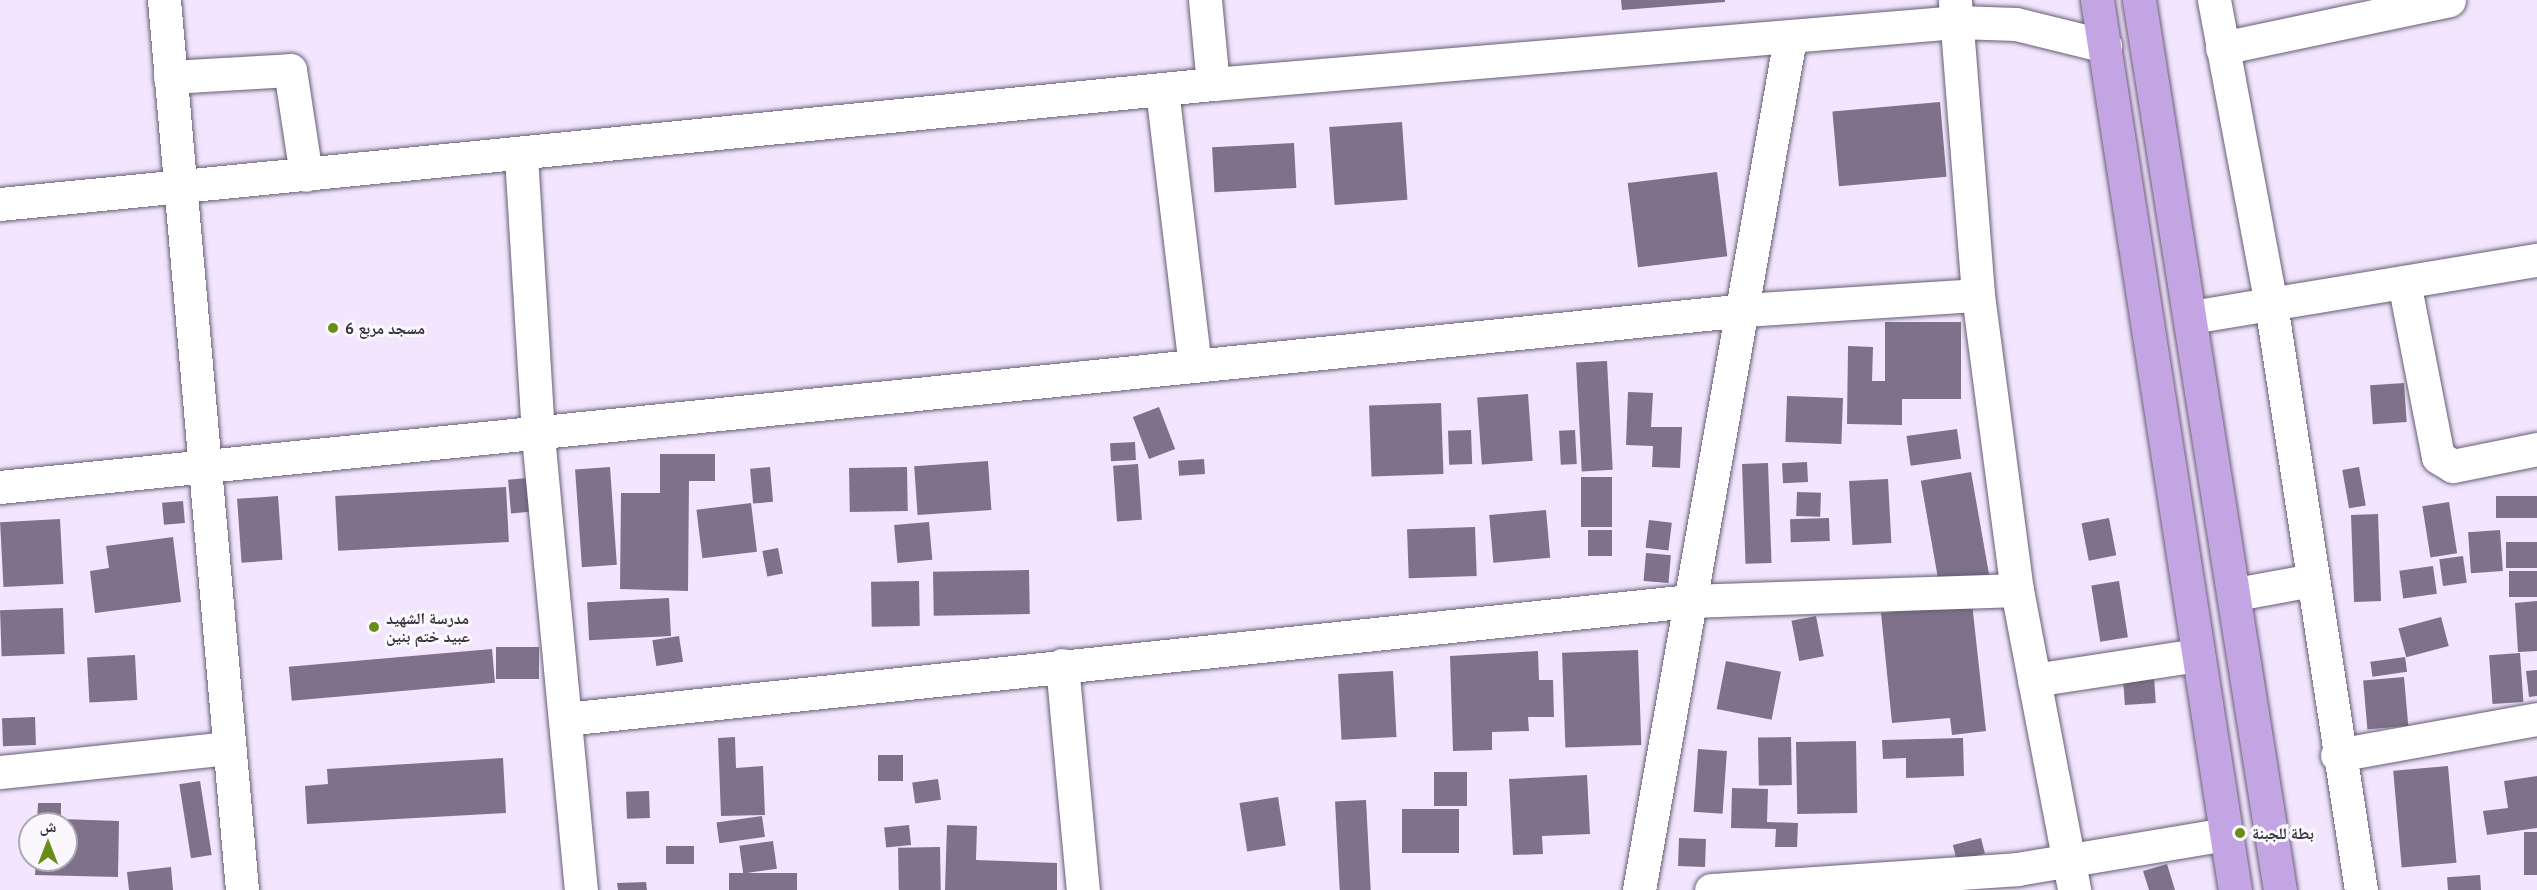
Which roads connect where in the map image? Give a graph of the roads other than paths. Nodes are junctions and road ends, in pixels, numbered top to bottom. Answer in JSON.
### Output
{"nodes":[{"id":1,"x":164,"y":0,"type":"edge"},
{"id":2,"x":1205,"y":0,"type":"edge"},
{"id":3,"x":2097,"y":0,"type":"edge"},
{"id":4,"x":2139,"y":0,"type":"edge"},
{"id":5,"x":2214,"y":0,"type":"edge"},
{"id":6,"x":2449,"y":0,"type":"edge"},
{"id":7,"x":1956,"y":11,"type":"edge"},
{"id":8,"x":1790,"y":38,"type":"junction"},
{"id":9,"x":2105,"y":46,"type":"junction"},
{"id":10,"x":2222,"y":48,"type":"junction"},
{"id":11,"x":170,"y":77,"type":"junction"},
{"id":12,"x":1213,"y":84,"type":"junction"},
{"id":13,"x":1162,"y":90,"type":"junction"},
{"id":14,"x":521,"y":156,"type":"junction"},
{"id":15,"x":306,"y":175,"type":"junction"},
{"id":16,"x":180,"y":186,"type":"junction"},
{"id":17,"x":0,"y":204,"type":"edge"},
{"id":18,"x":2537,"y":260,"type":"edge"},
{"id":19,"x":2404,"y":282,"type":"junction"},
{"id":20,"x":1978,"y":295,"type":"junction"},
{"id":21,"x":2271,"y":304,"type":"junction"},
{"id":22,"x":1745,"y":310,"type":"junction"},
{"id":23,"x":2191,"y":316,"type":"junction"},
{"id":24,"x":1195,"y":364,"type":"junction"},
{"id":25,"x":538,"y":436,"type":"junction"},
{"id":26,"x":2537,"y":449,"type":"edge"},
{"id":27,"x":205,"y":466,"type":"junction"},
{"id":28,"x":0,"y":487,"type":"edge"},
{"id":29,"x":2312,"y":580,"type":"junction"},
{"id":30,"x":2017,"y":590,"type":"junction"},
{"id":31,"x":2236,"y":594,"type":"junction"},
{"id":32,"x":1690,"y":601,"type":"junction"},
{"id":33,"x":2198,"y":655,"type":"junction"},
{"id":34,"x":1062,"y":665,"type":"junction"},
{"id":35,"x":2034,"y":680,"type":"junction"},
{"id":36,"x":565,"y":719,"type":"junction"},
{"id":37,"x":2537,"y":719,"type":"edge"},
{"id":38,"x":229,"y":748,"type":"junction"},
{"id":39,"x":2337,"y":754,"type":"junction"},
{"id":40,"x":0,"y":772,"type":"edge"},
{"id":41,"x":2226,"y":834,"type":"junction"},
{"id":42,"x":2071,"y":875,"type":"edge"},
{"id":43,"x":242,"y":890,"type":"edge"},
{"id":44,"x":580,"y":890,"type":"edge"},
{"id":45,"x":1083,"y":890,"type":"edge"},
{"id":46,"x":1640,"y":890,"type":"edge"},
{"id":47,"x":1711,"y":890,"type":"edge"},
{"id":48,"x":2235,"y":890,"type":"edge"},
{"id":49,"x":2280,"y":890,"type":"edge"},
{"id":50,"x":2361,"y":890,"type":"edge"}],
"edges":[{"from":1,"to":11,"type":"street"},
{"from":2,"to":12,"type":"street"},
{"from":3,"to":9,"type":"highway"},
{"from":4,"to":23,"type":"highway"},
{"from":5,"to":10,"type":"street"},
{"from":6,"to":10,"type":"street"},
{"from":7,"to":8,"type":"street"},
{"from":7,"to":9,"type":"street"},
{"from":7,"to":20,"type":"street"},
{"from":8,"to":12,"type":"street"},
{"from":8,"to":22,"type":"street"},
{"from":9,"to":33,"type":"highway"},
{"from":10,"to":21,"type":"street"},
{"from":11,"to":15,"type":"street"},
{"from":11,"to":16,"type":"street"},
{"from":12,"to":13,"type":"street"},
{"from":13,"to":14,"type":"street"},
{"from":13,"to":24,"type":"street"},
{"from":14,"to":15,"type":"street"},
{"from":14,"to":25,"type":"street"},
{"from":15,"to":16,"type":"street"},
{"from":16,"to":17,"type":"street"},
{"from":16,"to":27,"type":"street"},
{"from":18,"to":19,"type":"street"},
{"from":19,"to":21,"type":"street"},
{"from":19,"to":26,"type":"street"},
{"from":20,"to":22,"type":"street"},
{"from":20,"to":30,"type":"street"},
{"from":21,"to":23,"type":"street"},
{"from":21,"to":29,"type":"street"},
{"from":22,"to":24,"type":"street"},
{"from":22,"to":32,"type":"street"},
{"from":23,"to":31,"type":"highway"},
{"from":24,"to":25,"type":"street"},
{"from":25,"to":27,"type":"street"},
{"from":25,"to":36,"type":"street"},
{"from":27,"to":28,"type":"street"},
{"from":27,"to":38,"type":"street"},
{"from":29,"to":31,"type":"street"},
{"from":29,"to":39,"type":"street"},
{"from":30,"to":32,"type":"street"},
{"from":30,"to":35,"type":"street"},
{"from":31,"to":49,"type":"highway"},
{"from":32,"to":34,"type":"street"},
{"from":32,"to":46,"type":"street"},
{"from":33,"to":35,"type":"street"},
{"from":33,"to":41,"type":"highway"},
{"from":34,"to":36,"type":"street"},
{"from":34,"to":45,"type":"street"},
{"from":35,"to":42,"type":"street"},
{"from":36,"to":44,"type":"street"},
{"from":37,"to":39,"type":"street"},
{"from":38,"to":40,"type":"street"},
{"from":38,"to":43,"type":"street"},
{"from":39,"to":50,"type":"street"},
{"from":41,"to":42,"type":"street"},
{"from":41,"to":48,"type":"highway"},
{"from":42,"to":47,"type":"street"}]}
